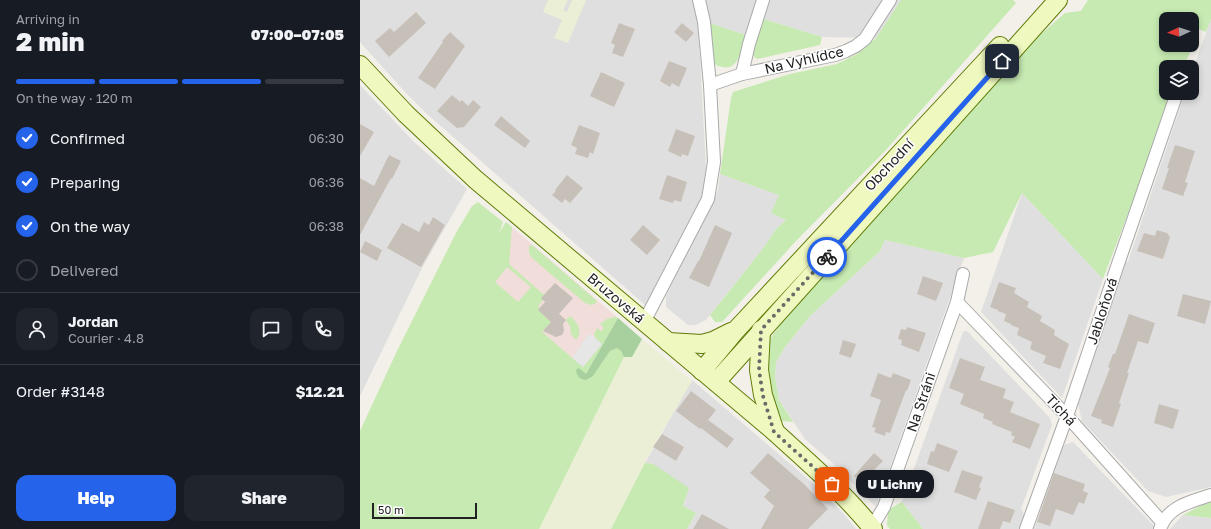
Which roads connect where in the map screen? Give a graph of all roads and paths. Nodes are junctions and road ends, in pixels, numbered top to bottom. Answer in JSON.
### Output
{"nodes":[{"id":1,"x":699,"y":0,"type":"edge"},
{"id":2,"x":763,"y":0,"type":"edge"},
{"id":3,"x":890,"y":0,"type":"edge"},
{"id":4,"x":1042,"y":0,"type":"edge"},
{"id":5,"x":1058,"y":0,"type":"edge"},
{"id":6,"x":360,"y":65,"type":"edge"},
{"id":7,"x":742,"y":74,"type":"junction"},
{"id":8,"x":710,"y":85,"type":"junction"},
{"id":9,"x":1176,"y":100,"type":"edge"},
{"id":10,"x":963,"y":274,"type":"dead end"},
{"id":11,"x":957,"y":302,"type":"junction"},
{"id":12,"x":644,"y":322,"type":"junction"},
{"id":13,"x":736,"y":330,"type":"junction"},
{"id":14,"x":761,"y":330,"type":"junction"},
{"id":15,"x":668,"y":342,"type":"junction"},
{"id":16,"x":702,"y":371,"type":"junction"},
{"id":17,"x":716,"y":382,"type":"junction"},
{"id":18,"x":1067,"y":416,"type":"junction"},
{"id":19,"x":774,"y":432,"type":"junction"},
{"id":20,"x":1211,"y":495,"type":"edge"},
{"id":21,"x":1161,"y":526,"type":"edge"},
{"id":22,"x":872,"y":528,"type":"edge"},
{"id":23,"x":1026,"y":529,"type":"edge"}],
"edges":[{"from":1,"to":8,"type":"street"},
{"from":2,"to":7,"type":"street"},
{"from":3,"to":7,"type":"street","name":"Na Vyhlídce"},
{"from":4,"to":13,"type":"main road","name":"Obchodní"},
{"from":5,"to":14,"type":"main road","name":"Obchodní"},
{"from":6,"to":12,"type":"main road","name":"Bruzovská"},
{"from":7,"to":8,"type":"street","name":"Na Vyhlídce"},
{"from":8,"to":12,"type":"street"},
{"from":9,"to":18,"type":"street","name":"Jabloňová"},
{"from":10,"to":11,"type":"street","name":"Na Stráni"},
{"from":11,"to":18,"type":"street","name":"Tichá"},
{"from":11,"to":22,"type":"street","name":"Na Stráni"},
{"from":12,"to":15,"type":"main road","name":"Bruzovská"},
{"from":13,"to":15,"type":"main road","name":"Obchodní"},
{"from":13,"to":16,"type":"main road","name":"Obchodní"},
{"from":14,"to":17,"type":"main road","name":"Obchodní"},
{"from":14,"to":19,"type":"main road"},
{"from":15,"to":16,"type":"main road","name":"Bruzovská"},
{"from":16,"to":17,"type":"main road","name":"Bruzovská"},
{"from":17,"to":19,"type":"main road","name":"Bruzovská"},
{"from":18,"to":21,"type":"street","name":"Tichá"},
{"from":18,"to":23,"type":"street","name":"Jabloňová"},
{"from":19,"to":22,"type":"main road","name":"Bruzovská"},
{"from":20,"to":21,"type":"street"}]}
